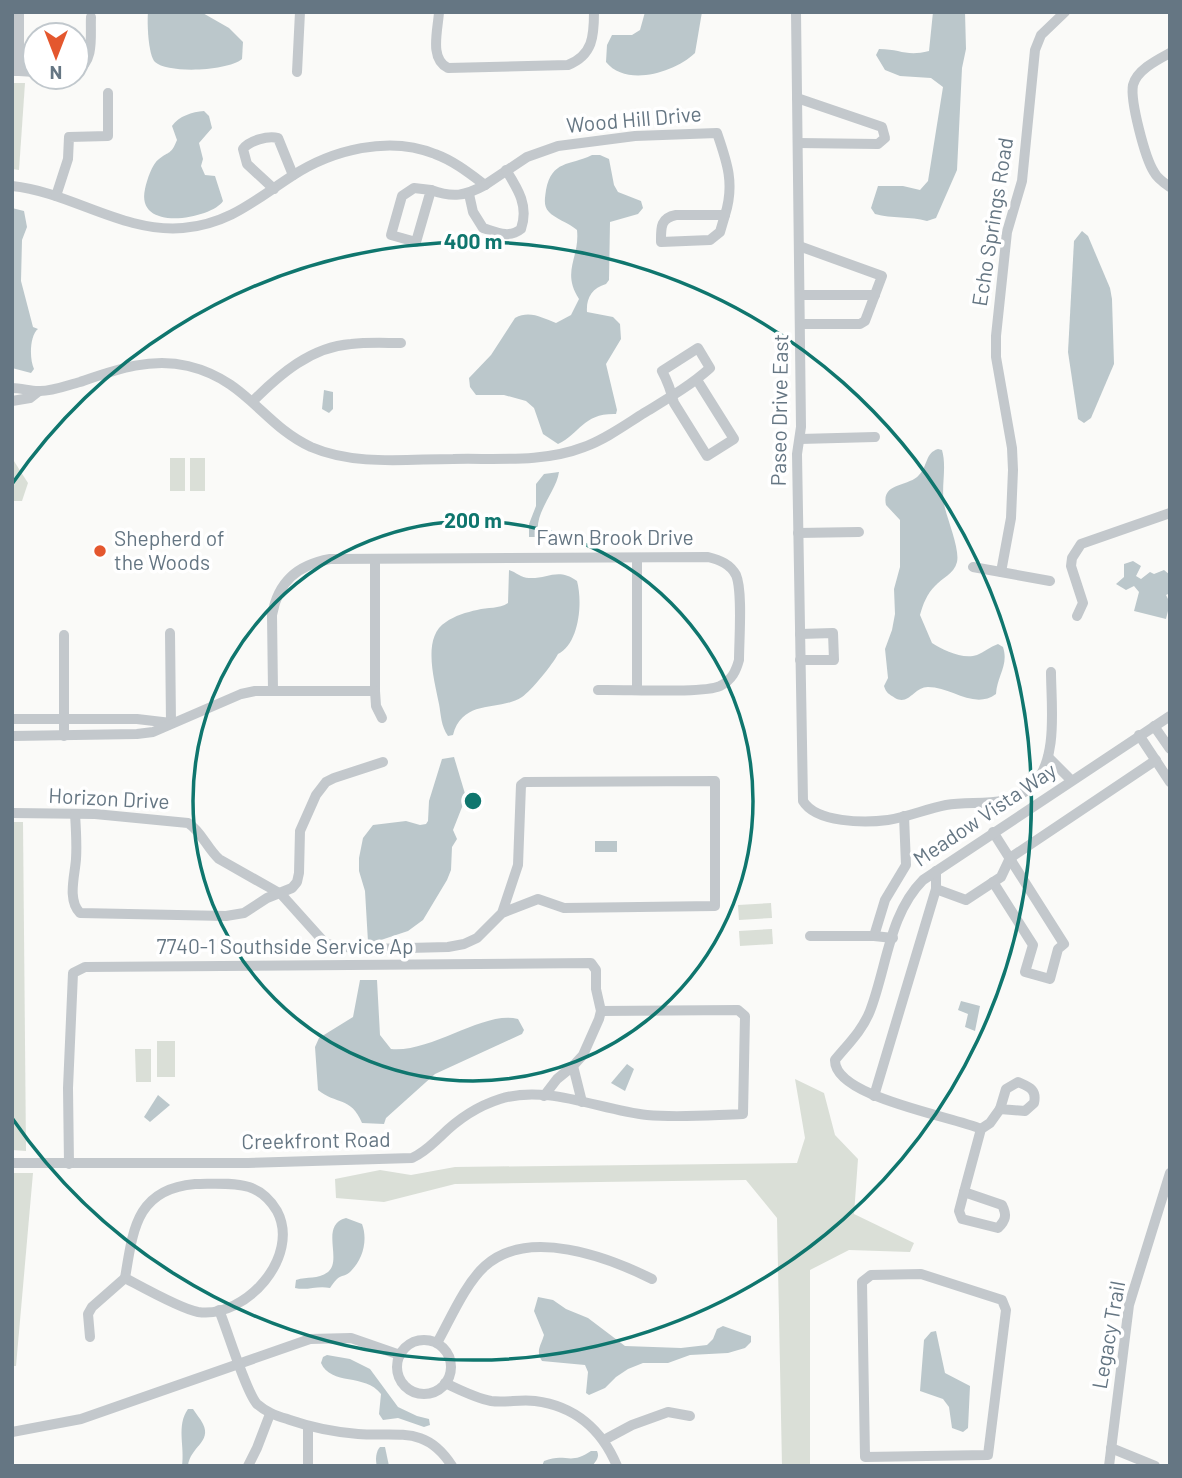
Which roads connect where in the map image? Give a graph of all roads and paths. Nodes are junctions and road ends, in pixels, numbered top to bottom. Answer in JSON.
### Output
{"nodes":[{"id":1,"x":19,"y":12,"type":"edge"},
{"id":2,"x":300,"y":12,"type":"edge"},
{"id":3,"x":439,"y":12,"type":"edge"},
{"id":4,"x":594,"y":12,"type":"edge"},
{"id":5,"x":796,"y":12,"type":"edge"},
{"id":6,"x":1065,"y":12,"type":"edge"},
{"id":7,"x":91,"y":17,"type":"dead end"},
{"id":8,"x":91,"y":21,"type":"edge"},
{"id":9,"x":1170,"y":53,"type":"edge"},
{"id":10,"x":16,"y":71,"type":"edge"},
{"id":11,"x":297,"y":72,"type":"dead end"},
{"id":12,"x":108,"y":93,"type":"dead end"},
{"id":13,"x":797,"y":98,"type":"junction"},
{"id":14,"x":798,"y":143,"type":"junction"},
{"id":15,"x":506,"y":170,"type":"junction"},
{"id":16,"x":293,"y":175,"type":"junction"},
{"id":17,"x":485,"y":185,"type":"junction"},
{"id":18,"x":12,"y":186,"type":"edge"},
{"id":19,"x":1170,"y":187,"type":"edge"},
{"id":20,"x":274,"y":189,"type":"junction"},
{"id":21,"x":431,"y":190,"type":"junction"},
{"id":22,"x":469,"y":194,"type":"junction"},
{"id":23,"x":56,"y":197,"type":"junction"},
{"id":24,"x":725,"y":215,"type":"junction"},
{"id":25,"x":799,"y":246,"type":"junction"},
{"id":26,"x":800,"y":295,"type":"junction"},
{"id":27,"x":875,"y":295,"type":"junction"},
{"id":28,"x":800,"y":324,"type":"junction"},
{"id":29,"x":401,"y":343,"type":"dead end"},
{"id":30,"x":696,"y":380,"type":"junction"},
{"id":31,"x":12,"y":388,"type":"edge"},
{"id":32,"x":39,"y":391,"type":"junction"},
{"id":33,"x":672,"y":395,"type":"junction"},
{"id":34,"x":12,"y":401,"type":"edge"},
{"id":35,"x":253,"y":401,"type":"junction"},
{"id":36,"x":875,"y":437,"type":"dead end"},
{"id":37,"x":800,"y":439,"type":"junction"},
{"id":38,"x":1170,"y":513,"type":"edge"},
{"id":39,"x":859,"y":532,"type":"dead end"},
{"id":40,"x":798,"y":533,"type":"junction"},
{"id":41,"x":636,"y":558,"type":"junction"},
{"id":42,"x":375,"y":559,"type":"junction"},
{"id":43,"x":973,"y":568,"type":"dead end"},
{"id":44,"x":1002,"y":572,"type":"junction"},
{"id":45,"x":1050,"y":581,"type":"dead end"},
{"id":46,"x":1077,"y":617,"type":"dead end"},
{"id":47,"x":170,"y":633,"type":"dead end"},
{"id":48,"x":800,"y":634,"type":"junction"},
{"id":49,"x":64,"y":635,"type":"dead end"},
{"id":50,"x":800,"y":660,"type":"junction"},
{"id":51,"x":1051,"y":672,"type":"dead end"},
{"id":52,"x":638,"y":689,"type":"junction"},
{"id":53,"x":598,"y":690,"type":"dead end"},
{"id":54,"x":273,"y":691,"type":"junction"},
{"id":55,"x":375,"y":691,"type":"junction"},
{"id":56,"x":1170,"y":716,"type":"edge"},
{"id":57,"x":382,"y":718,"type":"dead end"},
{"id":58,"x":12,"y":719,"type":"edge"},
{"id":59,"x":64,"y":719,"type":"junction"},
{"id":60,"x":171,"y":723,"type":"junction"},
{"id":61,"x":1154,"y":726,"type":"junction"},
{"id":62,"x":1139,"y":735,"type":"junction"},
{"id":63,"x":12,"y":736,"type":"edge"},
{"id":64,"x":64,"y":736,"type":"junction"},
{"id":65,"x":1170,"y":749,"type":"edge"},
{"id":66,"x":1048,"y":757,"type":"junction"},
{"id":67,"x":1156,"y":761,"type":"junction"},
{"id":68,"x":383,"y":762,"type":"dead end"},
{"id":69,"x":1071,"y":780,"type":"junction"},
{"id":70,"x":1170,"y":782,"type":"edge"},
{"id":71,"x":1015,"y":799,"type":"junction"},
{"id":72,"x":1022,"y":812,"type":"junction"},
{"id":73,"x":12,"y":813,"type":"edge"},
{"id":74,"x":75,"y":814,"type":"junction"},
{"id":75,"x":904,"y":816,"type":"junction"},
{"id":76,"x":993,"y":832,"type":"junction"},
{"id":77,"x":1010,"y":858,"type":"junction"},
{"id":78,"x":936,"y":871,"type":"junction"},
{"id":79,"x":993,"y":882,"type":"junction"},
{"id":80,"x":936,"y":889,"type":"junction"},
{"id":81,"x":281,"y":894,"type":"junction"},
{"id":82,"x":502,"y":914,"type":"junction"},
{"id":83,"x":810,"y":936,"type":"dead end"},
{"id":84,"x":874,"y":936,"type":"junction"},
{"id":85,"x":892,"y":938,"type":"junction"},
{"id":86,"x":601,"y":1011,"type":"junction"},
{"id":87,"x":573,"y":1066,"type":"junction"},
{"id":88,"x":544,"y":1096,"type":"junction"},
{"id":89,"x":874,"y":1096,"type":"junction"},
{"id":90,"x":582,"y":1102,"type":"junction"},
{"id":91,"x":1000,"y":1109,"type":"dead end"},
{"id":92,"x":981,"y":1129,"type":"junction"},
{"id":93,"x":12,"y":1163,"type":"edge"},
{"id":94,"x":69,"y":1164,"type":"junction"},
{"id":95,"x":1170,"y":1173,"type":"edge"},
{"id":96,"x":964,"y":1192,"type":"junction"},
{"id":97,"x":125,"y":1278,"type":"junction"},
{"id":98,"x":652,"y":1279,"type":"dead end"},
{"id":99,"x":219,"y":1310,"type":"junction"},
{"id":100,"x":90,"y":1337,"type":"dead end"},
{"id":101,"x":437,"y":1343,"type":"junction"},
{"id":102,"x":400,"y":1355,"type":"junction"},
{"id":103,"x":240,"y":1362,"type":"junction"},
{"id":104,"x":445,"y":1383,"type":"junction"},
{"id":105,"x":270,"y":1414,"type":"junction"},
{"id":106,"x":690,"y":1416,"type":"dead end"},
{"id":107,"x":308,"y":1426,"type":"junction"},
{"id":108,"x":12,"y":1432,"type":"edge"},
{"id":109,"x":604,"y":1440,"type":"junction"},
{"id":110,"x":1111,"y":1448,"type":"junction"},
{"id":111,"x":988,"y":1460,"type":"edge"},
{"id":112,"x":248,"y":1466,"type":"edge"},
{"id":113,"x":309,"y":1466,"type":"edge"},
{"id":114,"x":452,"y":1466,"type":"edge"},
{"id":115,"x":617,"y":1466,"type":"edge"},
{"id":116,"x":1108,"y":1466,"type":"edge"},
{"id":117,"x":1155,"y":1466,"type":"edge"}],
"edges":[{"from":1,"to":10,"type":"street"},
{"from":2,"to":11,"type":"street"},
{"from":3,"to":4,"type":"street"},
{"from":5,"to":13,"type":"street","name":"Paseo Drive East"},
{"from":6,"to":44,"type":"street","name":"Echo Springs Road"},
{"from":7,"to":8,"type":"street"},
{"from":9,"to":19,"type":"street"},
{"from":12,"to":23,"type":"street"},
{"from":13,"to":14,"type":"street","name":"Paseo Drive East"},
{"from":13,"to":14,"type":"street"},
{"from":14,"to":25,"type":"street","name":"Paseo Drive East"},
{"from":15,"to":17,"type":"street","name":"Wood Hill Drive"},
{"from":15,"to":22,"type":"street"},
{"from":15,"to":24,"type":"street","name":"Wood Hill Drive"},
{"from":16,"to":17,"type":"street"},
{"from":16,"to":20,"type":"street"},
{"from":16,"to":20,"type":"street"},
{"from":17,"to":22,"type":"street"},
{"from":18,"to":23,"type":"street"},
{"from":20,"to":23,"type":"street"},
{"from":21,"to":21,"type":"street"},
{"from":21,"to":22,"type":"street"},
{"from":24,"to":24,"type":"street"},
{"from":25,"to":26,"type":"street","name":"Paseo Drive East"},
{"from":25,"to":27,"type":"street"},
{"from":26,"to":27,"type":"street"},
{"from":26,"to":28,"type":"street","name":"Paseo Drive East"},
{"from":27,"to":28,"type":"street"},
{"from":28,"to":37,"type":"street","name":"Paseo Drive East"},
{"from":29,"to":35,"type":"street"},
{"from":30,"to":33,"type":"street"},
{"from":30,"to":33,"type":"street"},
{"from":30,"to":33,"type":"street"},
{"from":31,"to":32,"type":"street"},
{"from":32,"to":34,"type":"street"},
{"from":32,"to":35,"type":"street"},
{"from":33,"to":35,"type":"street"},
{"from":36,"to":37,"type":"street"},
{"from":37,"to":40,"type":"street","name":"Paseo Drive East"},
{"from":38,"to":46,"type":"street"},
{"from":39,"to":40,"type":"street"},
{"from":40,"to":48,"type":"street","name":"Paseo Drive East"},
{"from":41,"to":42,"type":"street","name":"Fawn Brook Drive"},
{"from":41,"to":52,"type":"street"},
{"from":41,"to":52,"type":"street","name":"Fawn Brook Drive"},
{"from":42,"to":54,"type":"street","name":"Fawn Brook Drive"},
{"from":42,"to":55,"type":"street"},
{"from":43,"to":44,"type":"street"},
{"from":44,"to":45,"type":"street"},
{"from":47,"to":60,"type":"street"},
{"from":48,"to":50,"type":"street","name":"Paseo Drive East"},
{"from":48,"to":50,"type":"street"},
{"from":49,"to":59,"type":"street"},
{"from":50,"to":75,"type":"street","name":"Paseo Drive East"},
{"from":51,"to":66,"type":"street"},
{"from":52,"to":53,"type":"street"},
{"from":54,"to":55,"type":"street"},
{"from":54,"to":60,"type":"street"},
{"from":55,"to":57,"type":"street"},
{"from":56,"to":61,"type":"street","name":"Meadow Vista Way"},
{"from":58,"to":59,"type":"street"},
{"from":59,"to":60,"type":"street"},
{"from":59,"to":64,"type":"street"},
{"from":60,"to":64,"type":"street"},
{"from":61,"to":62,"type":"street","name":"Meadow Vista Way"},
{"from":61,"to":65,"type":"street"},
{"from":62,"to":67,"type":"street"},
{"from":62,"to":69,"type":"street","name":"Meadow Vista Way"},
{"from":63,"to":64,"type":"street"},
{"from":66,"to":69,"type":"street"},
{"from":66,"to":71,"type":"street"},
{"from":67,"to":70,"type":"street"},
{"from":67,"to":77,"type":"street"},
{"from":68,"to":81,"type":"street"},
{"from":69,"to":72,"type":"street","name":"Meadow Vista Way"},
{"from":71,"to":72,"type":"street"},
{"from":71,"to":75,"type":"street"},
{"from":72,"to":76,"type":"street","name":"Meadow Vista Way"},
{"from":73,"to":74,"type":"street","name":"Horizon Drive"},
{"from":74,"to":81,"type":"street","name":"Horizon Drive"},
{"from":74,"to":81,"type":"street"},
{"from":75,"to":84,"type":"street"},
{"from":76,"to":77,"type":"street"},
{"from":76,"to":78,"type":"street","name":"Meadow Vista Way"},
{"from":77,"to":79,"type":"street"},
{"from":77,"to":79,"type":"street"},
{"from":78,"to":80,"type":"street"},
{"from":78,"to":85,"type":"street","name":"Meadow Vista Way"},
{"from":79,"to":80,"type":"street"},
{"from":80,"to":89,"type":"street"},
{"from":81,"to":82,"type":"street","name":"Horizon Drive"},
{"from":82,"to":82,"type":"street"},
{"from":83,"to":84,"type":"street"},
{"from":84,"to":85,"type":"street"},
{"from":85,"to":89,"type":"street","name":"Meadow Vista Way"},
{"from":86,"to":87,"type":"street","name":"7740-1 Southside Service Ap"},
{"from":86,"to":90,"type":"street","name":"Creekfront Road"},
{"from":86,"to":94,"type":"street","name":"7740-1 Southside Service Ap"},
{"from":87,"to":88,"type":"street","name":"7740-1 Southside Service Ap"},
{"from":87,"to":90,"type":"street"},
{"from":88,"to":90,"type":"street","name":"Creekfront Road"},
{"from":88,"to":94,"type":"street","name":"Creekfront Road"},
{"from":89,"to":92,"type":"street","name":"Meadow Vista Way"},
{"from":91,"to":92,"type":"street"},
{"from":92,"to":96,"type":"street"},
{"from":93,"to":94,"type":"street"},
{"from":95,"to":110,"type":"street","name":"Legacy Trail"},
{"from":96,"to":96,"type":"street"},
{"from":97,"to":99,"type":"street"},
{"from":97,"to":99,"type":"street"},
{"from":97,"to":100,"type":"street"},
{"from":98,"to":101,"type":"street"},
{"from":99,"to":103,"type":"street"},
{"from":101,"to":102,"type":"street"},
{"from":101,"to":104,"type":"street"},
{"from":102,"to":103,"type":"street"},
{"from":102,"to":104,"type":"street"},
{"from":103,"to":105,"type":"street"},
{"from":103,"to":108,"type":"street"},
{"from":104,"to":109,"type":"street"},
{"from":105,"to":107,"type":"street"},
{"from":105,"to":112,"type":"street"},
{"from":106,"to":109,"type":"street"},
{"from":107,"to":113,"type":"street"},
{"from":107,"to":114,"type":"street"},
{"from":109,"to":115,"type":"street"},
{"from":110,"to":116,"type":"street","name":"Legacy Trail"},
{"from":110,"to":117,"type":"street"},
{"from":111,"to":111,"type":"street"}]}
